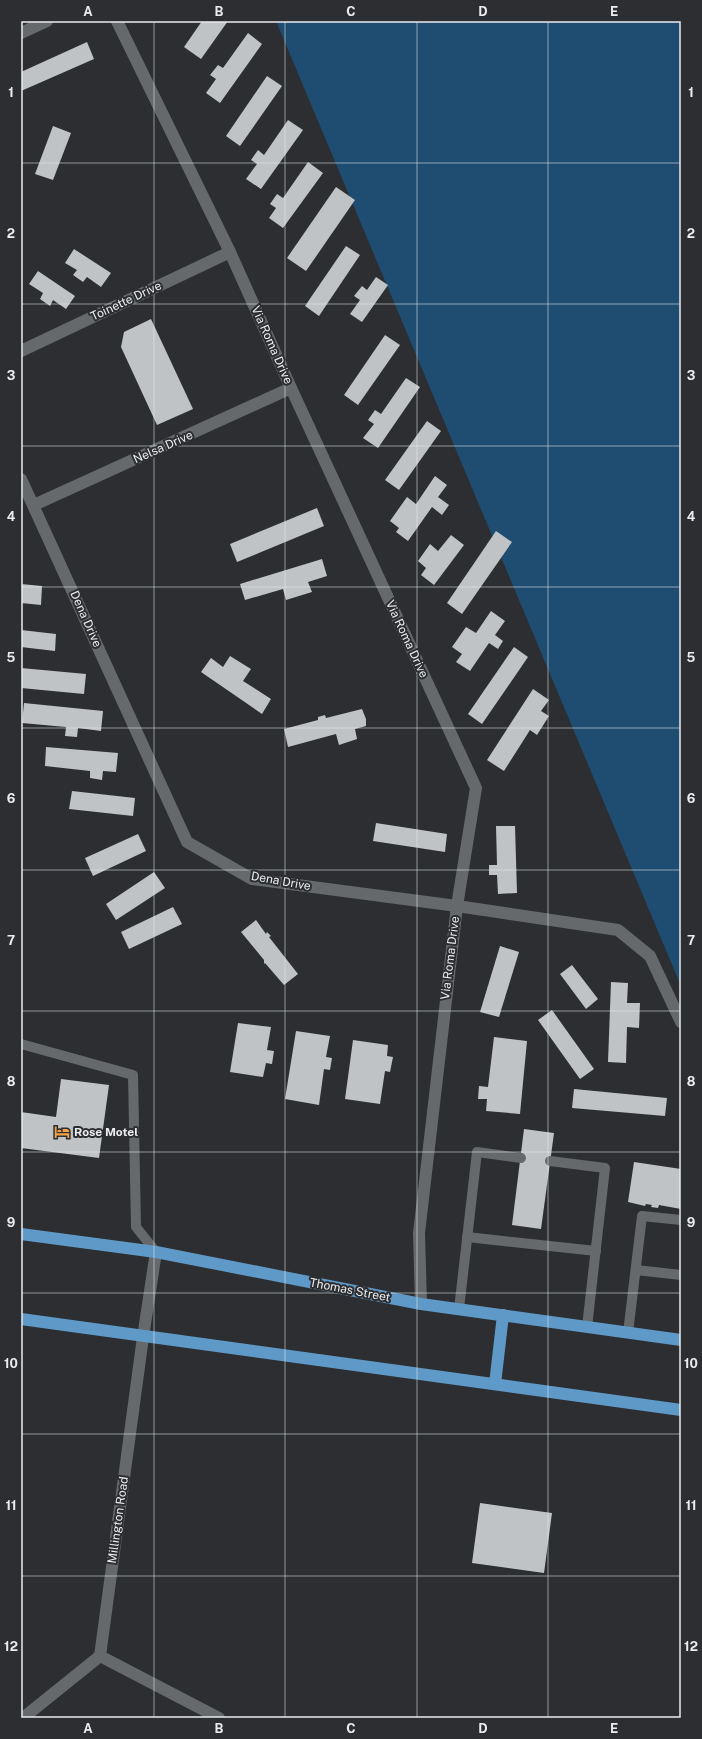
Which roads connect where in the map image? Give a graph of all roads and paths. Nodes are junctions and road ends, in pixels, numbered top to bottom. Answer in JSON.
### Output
{"nodes":[{"id":1,"x":47,"y":21,"type":"edge"},
{"id":2,"x":117,"y":21,"type":"edge"},
{"id":3,"x":21,"y":33,"type":"edge"},
{"id":4,"x":230,"y":252,"type":"junction"},
{"id":5,"x":21,"y":351,"type":"edge"},
{"id":6,"x":291,"y":388,"type":"junction"},
{"id":7,"x":21,"y":479,"type":"edge"},
{"id":8,"x":34,"y":505,"type":"junction"},
{"id":9,"x":457,"y":906,"type":"junction"},
{"id":10,"x":681,"y":1022,"type":"edge"},
{"id":11,"x":21,"y":1044,"type":"edge"},
{"id":12,"x":520,"y":1158,"type":"dead end"},
{"id":13,"x":550,"y":1161,"type":"dead end"},
{"id":14,"x":681,"y":1220,"type":"edge"},
{"id":15,"x":21,"y":1234,"type":"edge"},
{"id":16,"x":467,"y":1237,"type":"junction"},
{"id":17,"x":596,"y":1251,"type":"junction"},
{"id":18,"x":156,"y":1252,"type":"junction"},
{"id":19,"x":636,"y":1270,"type":"junction"},
{"id":20,"x":681,"y":1275,"type":"edge"},
{"id":21,"x":421,"y":1304,"type":"junction"},
{"id":22,"x":459,"y":1309,"type":"junction"},
{"id":23,"x":503,"y":1315,"type":"junction"},
{"id":24,"x":21,"y":1319,"type":"edge"},
{"id":25,"x":587,"y":1327,"type":"junction"},
{"id":26,"x":628,"y":1333,"type":"junction"},
{"id":27,"x":143,"y":1337,"type":"junction"},
{"id":28,"x":681,"y":1340,"type":"edge"},
{"id":29,"x":495,"y":1384,"type":"junction"},
{"id":30,"x":681,"y":1410,"type":"edge"},
{"id":31,"x":100,"y":1656,"type":"junction"},
{"id":32,"x":23,"y":1718,"type":"edge"},
{"id":33,"x":219,"y":1718,"type":"edge"}],
"edges":[{"from":1,"to":3,"type":"street"},
{"from":2,"to":4,"type":"street","name":"Via Roma Drive"},
{"from":4,"to":5,"type":"street","name":"Toinette Drive"},
{"from":4,"to":6,"type":"street","name":"Via Roma Drive"},
{"from":6,"to":8,"type":"street","name":"Nelsa Drive"},
{"from":6,"to":9,"type":"street","name":"Via Roma Drive"},
{"from":7,"to":8,"type":"street","name":"Dena Drive"},
{"from":8,"to":9,"type":"street","name":"Dena Drive"},
{"from":9,"to":10,"type":"street","name":"Dena Drive"},
{"from":9,"to":21,"type":"street","name":"Via Roma Drive"},
{"from":11,"to":18,"type":"lane"},
{"from":12,"to":16,"type":"lane"},
{"from":13,"to":17,"type":"lane"},
{"from":14,"to":19,"type":"lane"},
{"from":15,"to":18,"type":"highway","name":"Thomas Street"},
{"from":16,"to":17,"type":"lane"},
{"from":16,"to":22,"type":"lane"},
{"from":17,"to":25,"type":"lane"},
{"from":18,"to":21,"type":"highway","name":"Thomas Street"},
{"from":18,"to":27,"type":"street","name":"Millington Road"},
{"from":19,"to":20,"type":"lane"},
{"from":19,"to":26,"type":"lane"},
{"from":21,"to":22,"type":"highway","name":"Thomas Street"},
{"from":22,"to":23,"type":"highway","name":"Thomas Street"},
{"from":23,"to":25,"type":"highway","name":"Thomas Street"},
{"from":23,"to":29,"type":"highway"},
{"from":24,"to":27,"type":"highway"},
{"from":25,"to":26,"type":"highway","name":"Thomas Street"},
{"from":26,"to":28,"type":"highway","name":"Thomas Street"},
{"from":27,"to":29,"type":"highway"},
{"from":27,"to":31,"type":"street","name":"Millington Road"},
{"from":29,"to":30,"type":"highway"},
{"from":31,"to":32,"type":"street"},
{"from":31,"to":33,"type":"street"}]}
